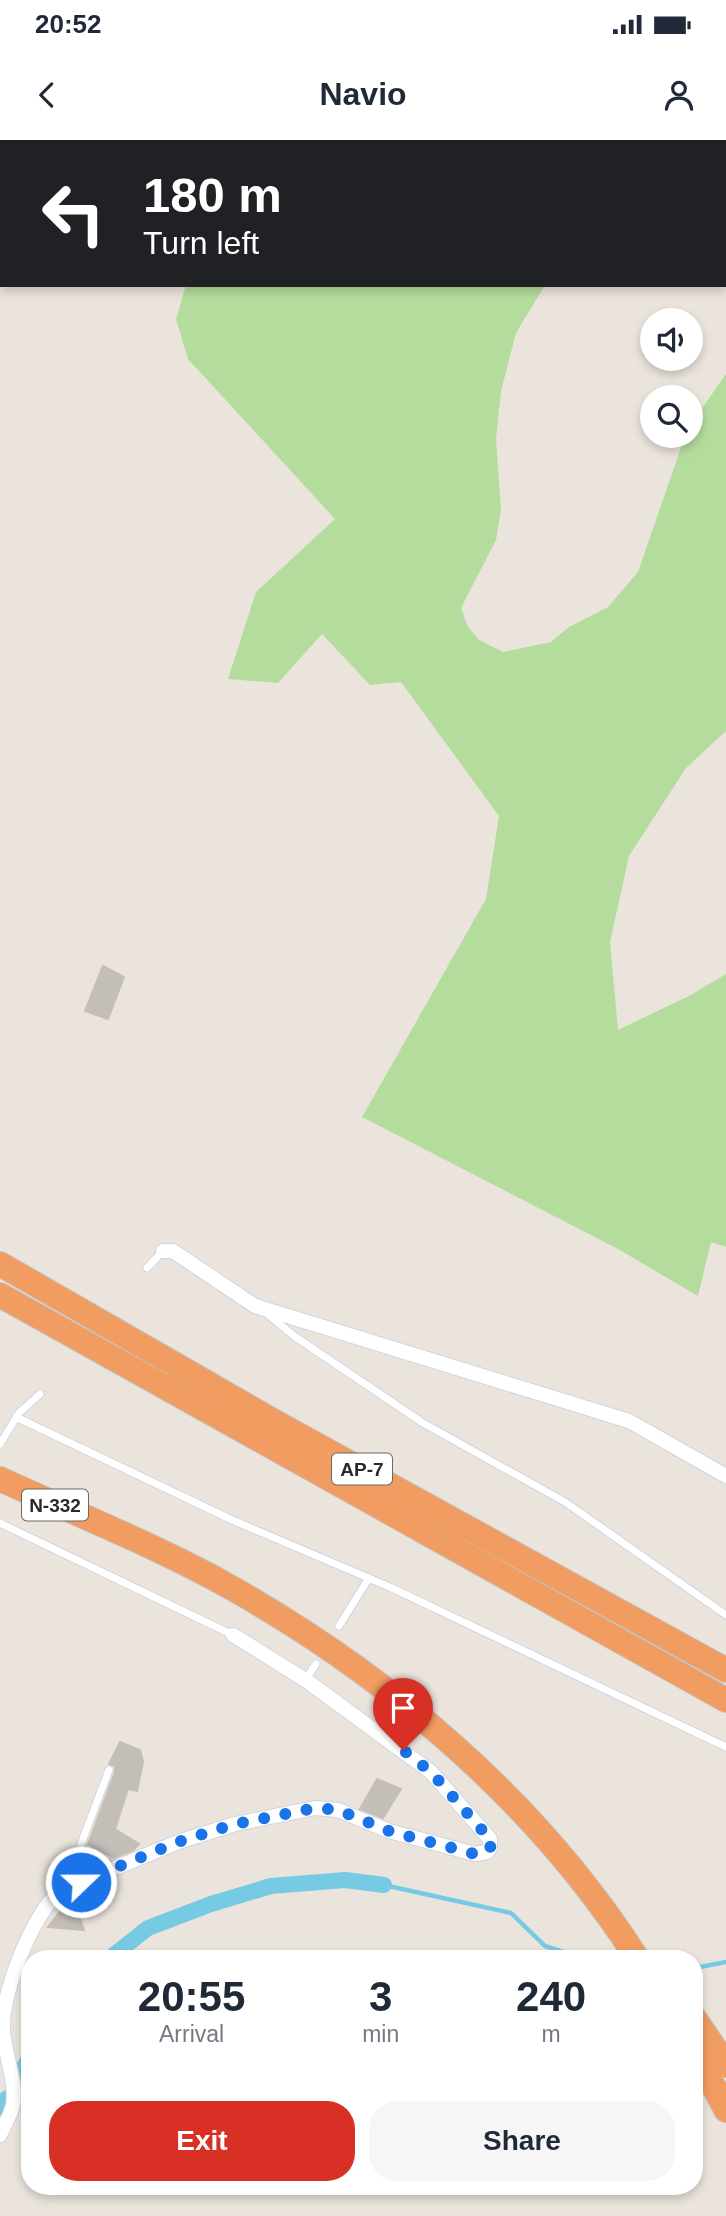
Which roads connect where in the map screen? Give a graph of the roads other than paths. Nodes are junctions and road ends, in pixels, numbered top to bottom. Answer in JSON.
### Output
{"nodes":[{"id":1,"x":163,"y":1251,"type":"joint"},
{"id":2,"x":0,"y":1264,"type":"edge"},
{"id":3,"x":147,"y":1268,"type":"dead end"},
{"id":4,"x":0,"y":1295,"type":"edge"},
{"id":5,"x":261,"y":1308,"type":"junction"},
{"id":6,"x":40,"y":1394,"type":"dead end"},
{"id":7,"x":16,"y":1417,"type":"junction"},
{"id":8,"x":0,"y":1444,"type":"edge"},
{"id":9,"x":726,"y":1476,"type":"edge"},
{"id":10,"x":0,"y":1479,"type":"edge"},
{"id":11,"x":0,"y":1523,"type":"edge"},
{"id":12,"x":109,"y":1530,"type":"junction"},
{"id":13,"x":369,"y":1578,"type":"junction"},
{"id":14,"x":726,"y":1615,"type":"edge"},
{"id":15,"x":340,"y":1626,"type":"dead end"},
{"id":16,"x":233,"y":1635,"type":"joint"},
{"id":17,"x":316,"y":1664,"type":"dead end"},
{"id":18,"x":726,"y":1670,"type":"edge"},
{"id":19,"x":305,"y":1680,"type":"junction"},
{"id":20,"x":726,"y":1700,"type":"edge"},
{"id":21,"x":726,"y":1747,"type":"edge"},
{"id":22,"x":109,"y":1770,"type":"dead end"},
{"id":23,"x":81,"y":1882,"type":"junction"},
{"id":24,"x":24,"y":1950,"type":"edge"},
{"id":25,"x":632,"y":1950,"type":"edge"},
{"id":26,"x":648,"y":1950,"type":"edge"},
{"id":27,"x":21,"y":1956,"type":"edge"},
{"id":28,"x":703,"y":2031,"type":"edge"},
{"id":29,"x":726,"y":2064,"type":"edge"},
{"id":30,"x":703,"y":2066,"type":"edge"},
{"id":31,"x":726,"y":2110,"type":"edge"},
{"id":32,"x":0,"y":2135,"type":"edge"}],
"edges":[{"from":1,"to":3,"type":"lane"},
{"from":1,"to":5,"type":"street"},
{"from":2,"to":18,"type":"highway","number":"AP-7"},
{"from":4,"to":20,"type":"highway","number":"AP-7"},
{"from":5,"to":9,"type":"street"},
{"from":5,"to":14,"type":"lane"},
{"from":6,"to":7,"type":"lane"},
{"from":7,"to":8,"type":"lane"},
{"from":7,"to":13,"type":"lane"},
{"from":10,"to":12,"type":"highway","number":"N-332"},
{"from":11,"to":16,"type":"lane"},
{"from":12,"to":25,"type":"highway","number":"N-332"},
{"from":12,"to":26,"type":"highway"},
{"from":13,"to":15,"type":"lane"},
{"from":13,"to":21,"type":"lane"},
{"from":16,"to":19,"type":"street"},
{"from":17,"to":19,"type":"lane"},
{"from":19,"to":23,"type":"street"},
{"from":22,"to":23,"type":"lane"},
{"from":23,"to":24,"type":"street"},
{"from":27,"to":32,"type":"street"},
{"from":28,"to":29,"type":"highway"},
{"from":30,"to":31,"type":"highway"}]}
